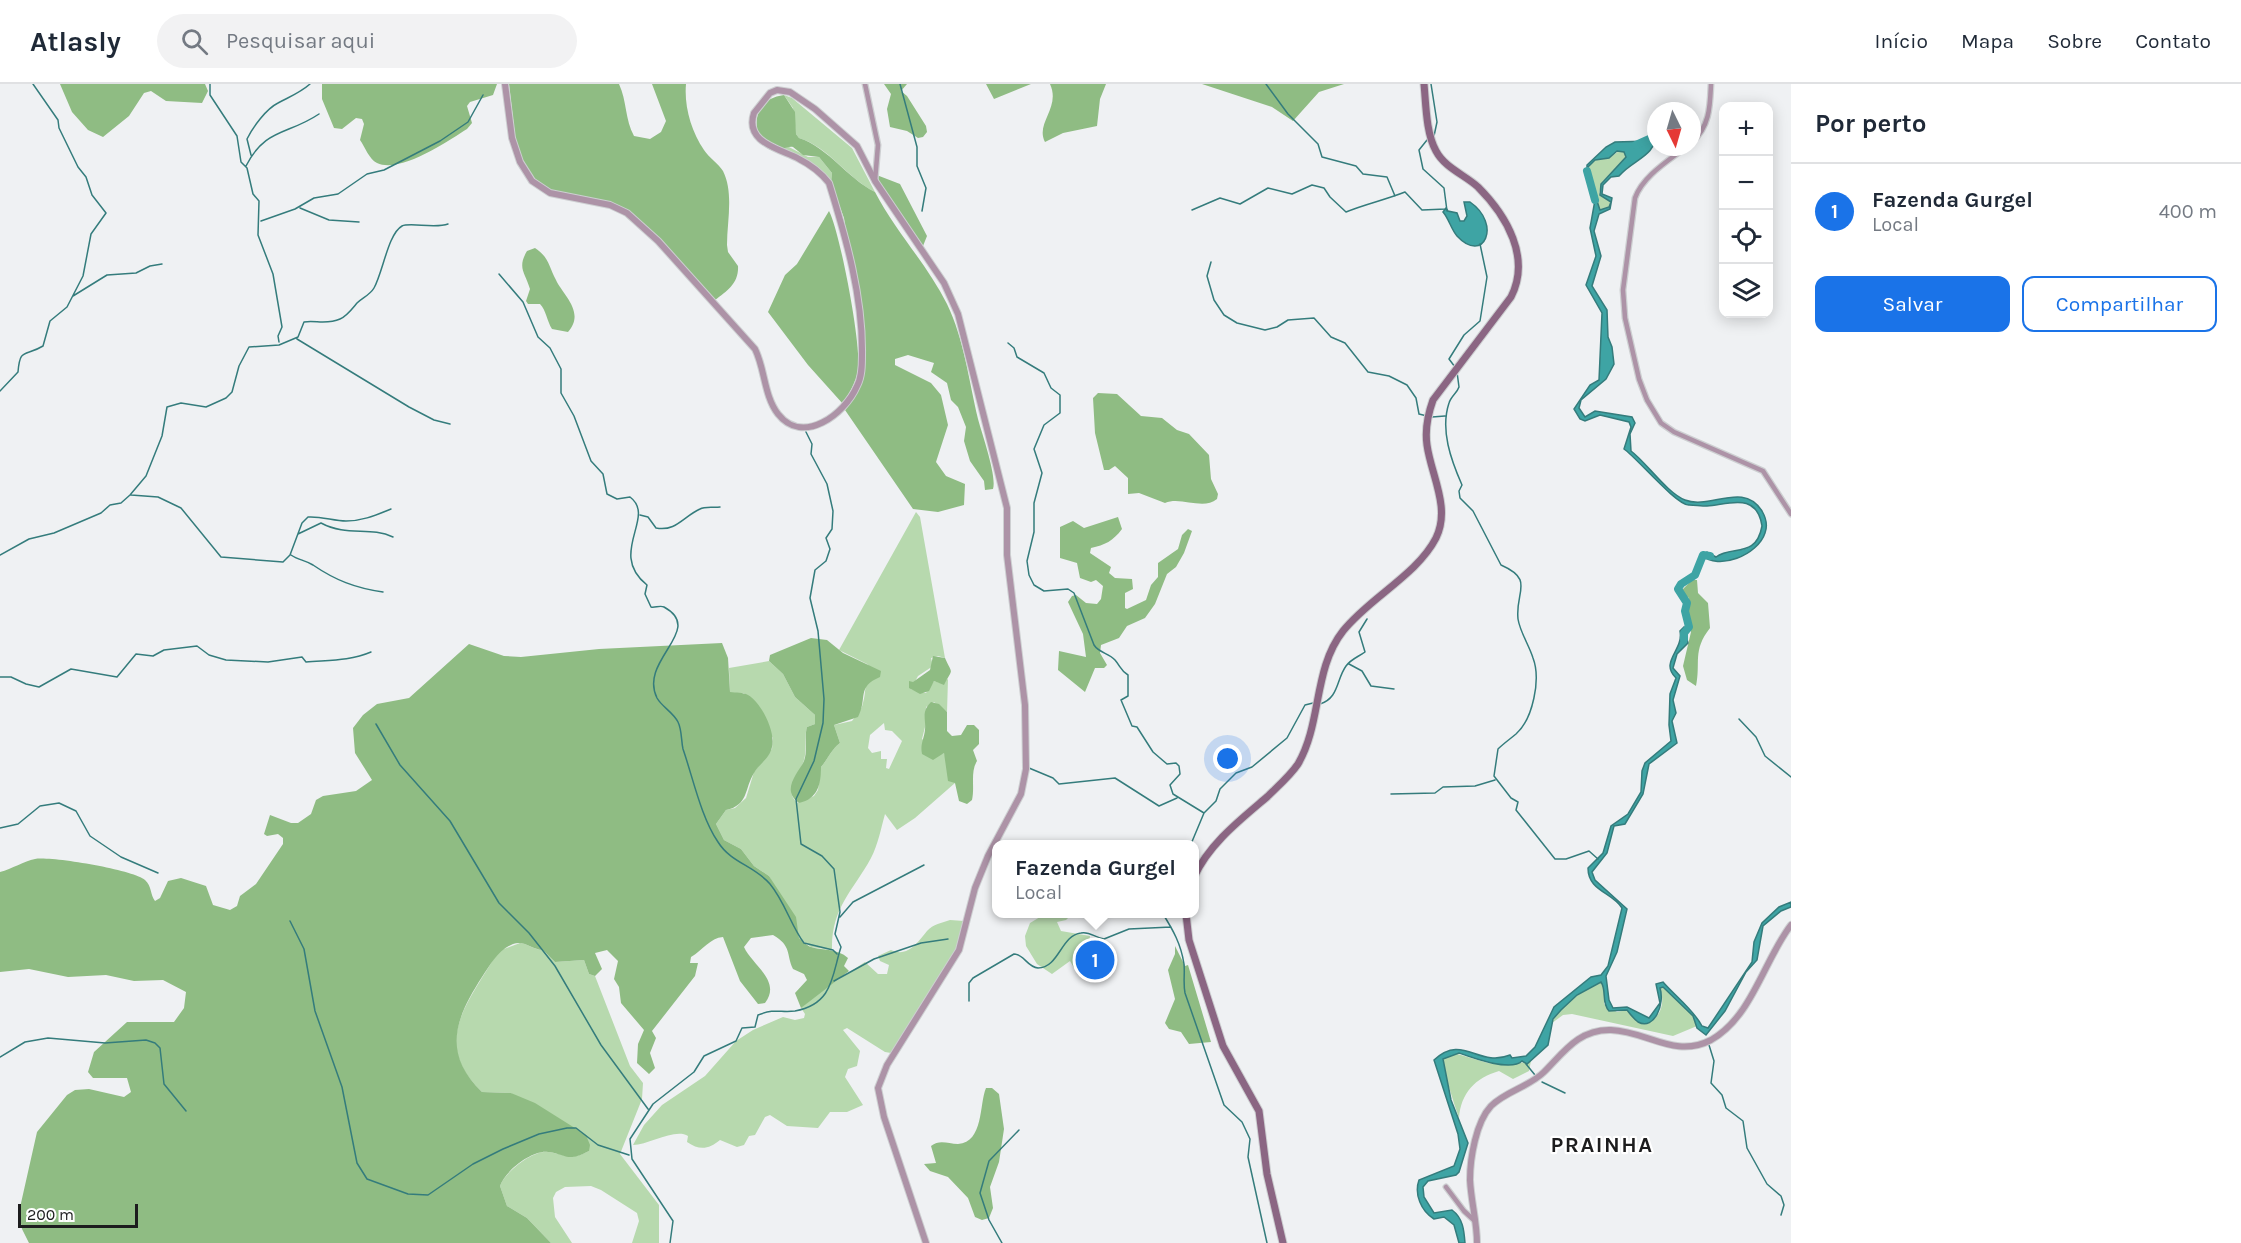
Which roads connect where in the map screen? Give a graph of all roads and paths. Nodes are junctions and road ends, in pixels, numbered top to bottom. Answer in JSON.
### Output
{"nodes":[{"id":1,"x":505,"y":84,"type":"edge"},
{"id":2,"x":865,"y":84,"type":"edge"},
{"id":3,"x":1424,"y":84,"type":"edge"},
{"id":4,"x":1711,"y":84,"type":"edge"},
{"id":5,"x":1701,"y":132,"type":"edge"},
{"id":6,"x":1675,"y":156,"type":"edge"},
{"id":7,"x":875,"y":181,"type":"junction"},
{"id":8,"x":1791,"y":514,"type":"edge"},
{"id":9,"x":996,"y":840,"type":"edge"},
{"id":10,"x":992,"y":848,"type":"edge"},
{"id":11,"x":1199,"y":869,"type":"edge"},
{"id":12,"x":1187,"y":918,"type":"edge"},
{"id":13,"x":1791,"y":925,"type":"edge"},
{"id":14,"x":1446,"y":1187,"type":"dead end"},
{"id":15,"x":1477,"y":1222,"type":"junction"},
{"id":16,"x":926,"y":1243,"type":"edge"},
{"id":17,"x":1283,"y":1243,"type":"edge"},
{"id":18,"x":1477,"y":1243,"type":"edge"}],
"edges":[{"from":1,"to":7,"type":"street"},
{"from":2,"to":7,"type":"street"},
{"from":3,"to":11,"type":"main road"},
{"from":4,"to":5,"type":"street"},
{"from":6,"to":8,"type":"street"},
{"from":7,"to":9,"type":"street"},
{"from":10,"to":16,"type":"street"},
{"from":12,"to":17,"type":"main road"},
{"from":13,"to":15,"type":"street"},
{"from":14,"to":15,"type":"street"},
{"from":15,"to":18,"type":"street"}]}
